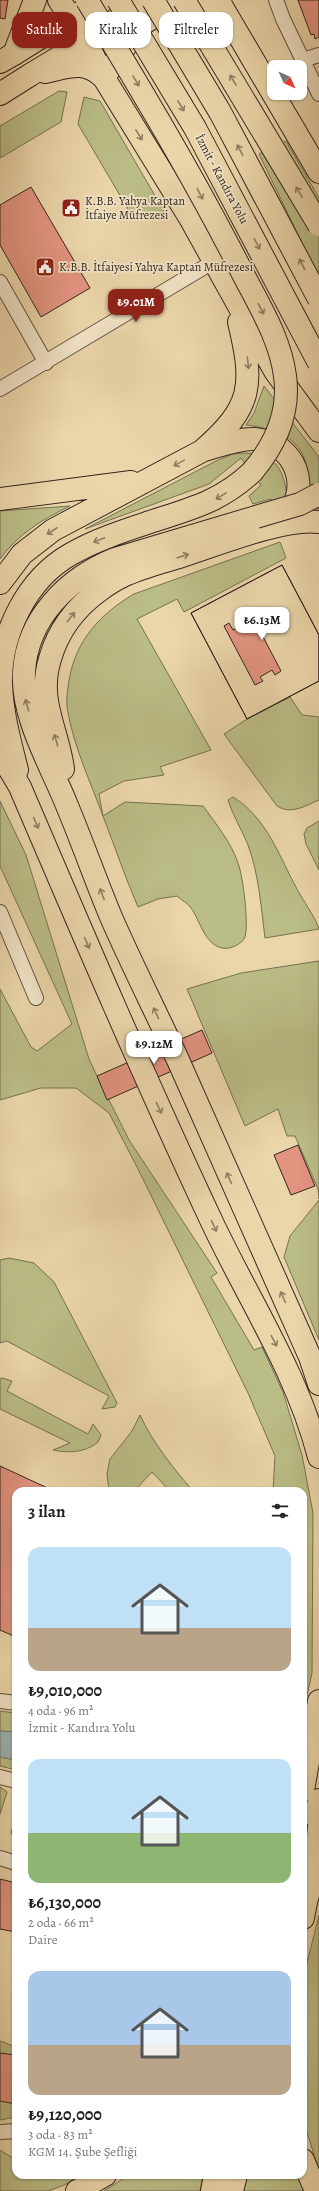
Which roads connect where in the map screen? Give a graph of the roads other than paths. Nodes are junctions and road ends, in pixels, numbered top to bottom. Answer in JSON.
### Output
{"nodes":[{"id":1,"x":35,"y":0,"type":"edge"},
{"id":2,"x":59,"y":0,"type":"edge"},
{"id":3,"x":87,"y":0,"type":"edge"},
{"id":4,"x":99,"y":0,"type":"edge"},
{"id":5,"x":118,"y":0,"type":"edge"},
{"id":6,"x":144,"y":0,"type":"edge"},
{"id":7,"x":153,"y":0,"type":"edge"},
{"id":8,"x":184,"y":0,"type":"edge"},
{"id":9,"x":276,"y":0,"type":"edge"},
{"id":10,"x":220,"y":2,"type":"edge"},
{"id":11,"x":67,"y":12,"type":"edge"},
{"id":12,"x":127,"y":12,"type":"edge"},
{"id":13,"x":77,"y":14,"type":"edge"},
{"id":14,"x":77,"y":27,"type":"edge"},
{"id":15,"x":85,"y":39,"type":"edge"},
{"id":16,"x":85,"y":42,"type":"edge"},
{"id":17,"x":23,"y":48,"type":"edge"},
{"id":18,"x":89,"y":48,"type":"edge"},
{"id":19,"x":319,"y":54,"type":"edge"},
{"id":20,"x":7,"y":58,"type":"edge"},
{"id":21,"x":303,"y":60,"type":"joint"},
{"id":22,"x":307,"y":68,"type":"edge"},
{"id":23,"x":30,"y":75,"type":"junction"},
{"id":24,"x":104,"y":78,"type":"junction"},
{"id":25,"x":0,"y":94,"type":"edge"},
{"id":26,"x":319,"y":94,"type":"edge"},
{"id":27,"x":319,"y":172,"type":"edge"},
{"id":28,"x":319,"y":225,"type":"edge"},
{"id":29,"x":213,"y":262,"type":"junction"},
{"id":30,"x":0,"y":282,"type":"edge"},
{"id":31,"x":233,"y":297,"type":"junction"},
{"id":32,"x":319,"y":299,"type":"edge"},
{"id":33,"x":46,"y":363,"type":"junction"},
{"id":34,"x":319,"y":363,"type":"edge"},
{"id":35,"x":0,"y":389,"type":"edge"},
{"id":36,"x":319,"y":430,"type":"edge"},
{"id":37,"x":202,"y":451,"type":"junction"},
{"id":38,"x":150,"y":479,"type":"junction"},
{"id":39,"x":319,"y":494,"type":"edge"},
{"id":40,"x":0,"y":499,"type":"edge"},
{"id":41,"x":319,"y":522,"type":"edge"},
{"id":42,"x":260,"y":524,"type":"junction"},
{"id":43,"x":0,"y":583,"type":"edge"},
{"id":44,"x":0,"y":753,"type":"edge"},
{"id":45,"x":20,"y":788,"type":"junction"},
{"id":46,"x":0,"y":912,"type":"edge"},
{"id":47,"x":36,"y":998,"type":"dead end"},
{"id":48,"x":319,"y":1384,"type":"edge"},
{"id":49,"x":319,"y":1457,"type":"edge"},
{"id":50,"x":0,"y":1701,"type":"edge"},
{"id":51,"x":319,"y":1701,"type":"edge"},
{"id":52,"x":12,"y":1702,"type":"edge"},
{"id":53,"x":307,"y":1769,"type":"edge"},
{"id":54,"x":0,"y":1777,"type":"edge"},
{"id":55,"x":12,"y":1780,"type":"edge"},
{"id":56,"x":307,"y":1789,"type":"edge"},
{"id":57,"x":319,"y":1800,"type":"edge"},
{"id":58,"x":319,"y":1825,"type":"edge"},
{"id":59,"x":307,"y":1853,"type":"edge"},
{"id":60,"x":0,"y":1858,"type":"edge"},
{"id":61,"x":12,"y":1861,"type":"edge"},
{"id":62,"x":307,"y":1873,"type":"edge"},
{"id":63,"x":319,"y":1879,"type":"edge"},
{"id":64,"x":307,"y":1902,"type":"edge"},
{"id":65,"x":12,"y":2131,"type":"edge"},
{"id":66,"x":0,"y":2132,"type":"edge"},
{"id":67,"x":307,"y":2170,"type":"edge"},
{"id":68,"x":99,"y":2179,"type":"edge"},
{"id":69,"x":214,"y":2179,"type":"edge"},
{"id":70,"x":235,"y":2179,"type":"edge"},
{"id":71,"x":77,"y":2191,"type":"edge"},
{"id":72,"x":212,"y":2191,"type":"edge"},
{"id":73,"x":232,"y":2191,"type":"edge"},
{"id":74,"x":316,"y":2191,"type":"edge"}],
"edges":[{"from":1,"to":20,"type":"main road"},
{"from":2,"to":11,"type":"main road"},
{"from":3,"to":45,"type":"main road","one_way":true,"bridge":true},
{"from":4,"to":13,"type":"main road"},
{"from":5,"to":34,"type":"main road","name":"İzmit - Kandıra Yolu","one_way":true,"bridge":true},
{"from":6,"to":12,"type":"main road"},
{"from":32,"to":7,"type":"main road","one_way":true,"bridge":true},
{"from":28,"to":8,"type":"main road","one_way":true,"bridge":true},
{"from":9,"to":21,"type":"street"},
{"from":10,"to":24,"type":"main road"},
{"from":10,"to":27,"type":"main road"},
{"from":14,"to":15,"type":"main road"},
{"from":16,"to":23,"type":"main road"},
{"from":17,"to":20,"type":"main road"},
{"from":18,"to":24,"type":"main road"},
{"from":19,"to":21,"type":"street"},
{"from":22,"to":26,"type":"street"},
{"from":23,"to":24,"type":"main road"},
{"from":23,"to":25,"type":"main road"},
{"from":24,"to":29,"type":"main road","one_way":true},
{"from":29,"to":31,"type":"main road"},
{"from":29,"to":33,"type":"street"},
{"from":30,"to":33,"type":"street"},
{"from":31,"to":36,"type":"main road"},
{"from":31,"to":37,"type":"main road","one_way":true},
{"from":33,"to":35,"type":"street"},
{"from":37,"to":38,"type":"main road","one_way":true},
{"from":37,"to":42,"type":"main road"},
{"from":38,"to":40,"type":"main road"},
{"from":38,"to":43,"type":"main road","one_way":true},
{"from":39,"to":42,"type":"main road","bridge":true},
{"from":41,"to":42,"type":"main road"},
{"from":48,"to":42,"type":"main road","one_way":true},
{"from":44,"to":45,"type":"main road"},
{"from":45,"to":49,"type":"main road","one_way":true},
{"from":46,"to":47,"type":"street"},
{"from":50,"to":52,"type":"street"},
{"from":51,"to":53,"type":"main road"},
{"from":54,"to":55,"type":"street"},
{"from":56,"to":57,"type":"street"},
{"from":57,"to":59,"type":"main road"},
{"from":58,"to":64,"type":"main road","bridge":true},
{"from":60,"to":61,"type":"street"},
{"from":62,"to":63,"type":"street"},
{"from":65,"to":66,"type":"street"},
{"from":67,"to":74,"type":"main road"},
{"from":68,"to":71,"type":"main road"},
{"from":69,"to":72,"type":"main road"},
{"from":70,"to":73,"type":"main road"}]}
